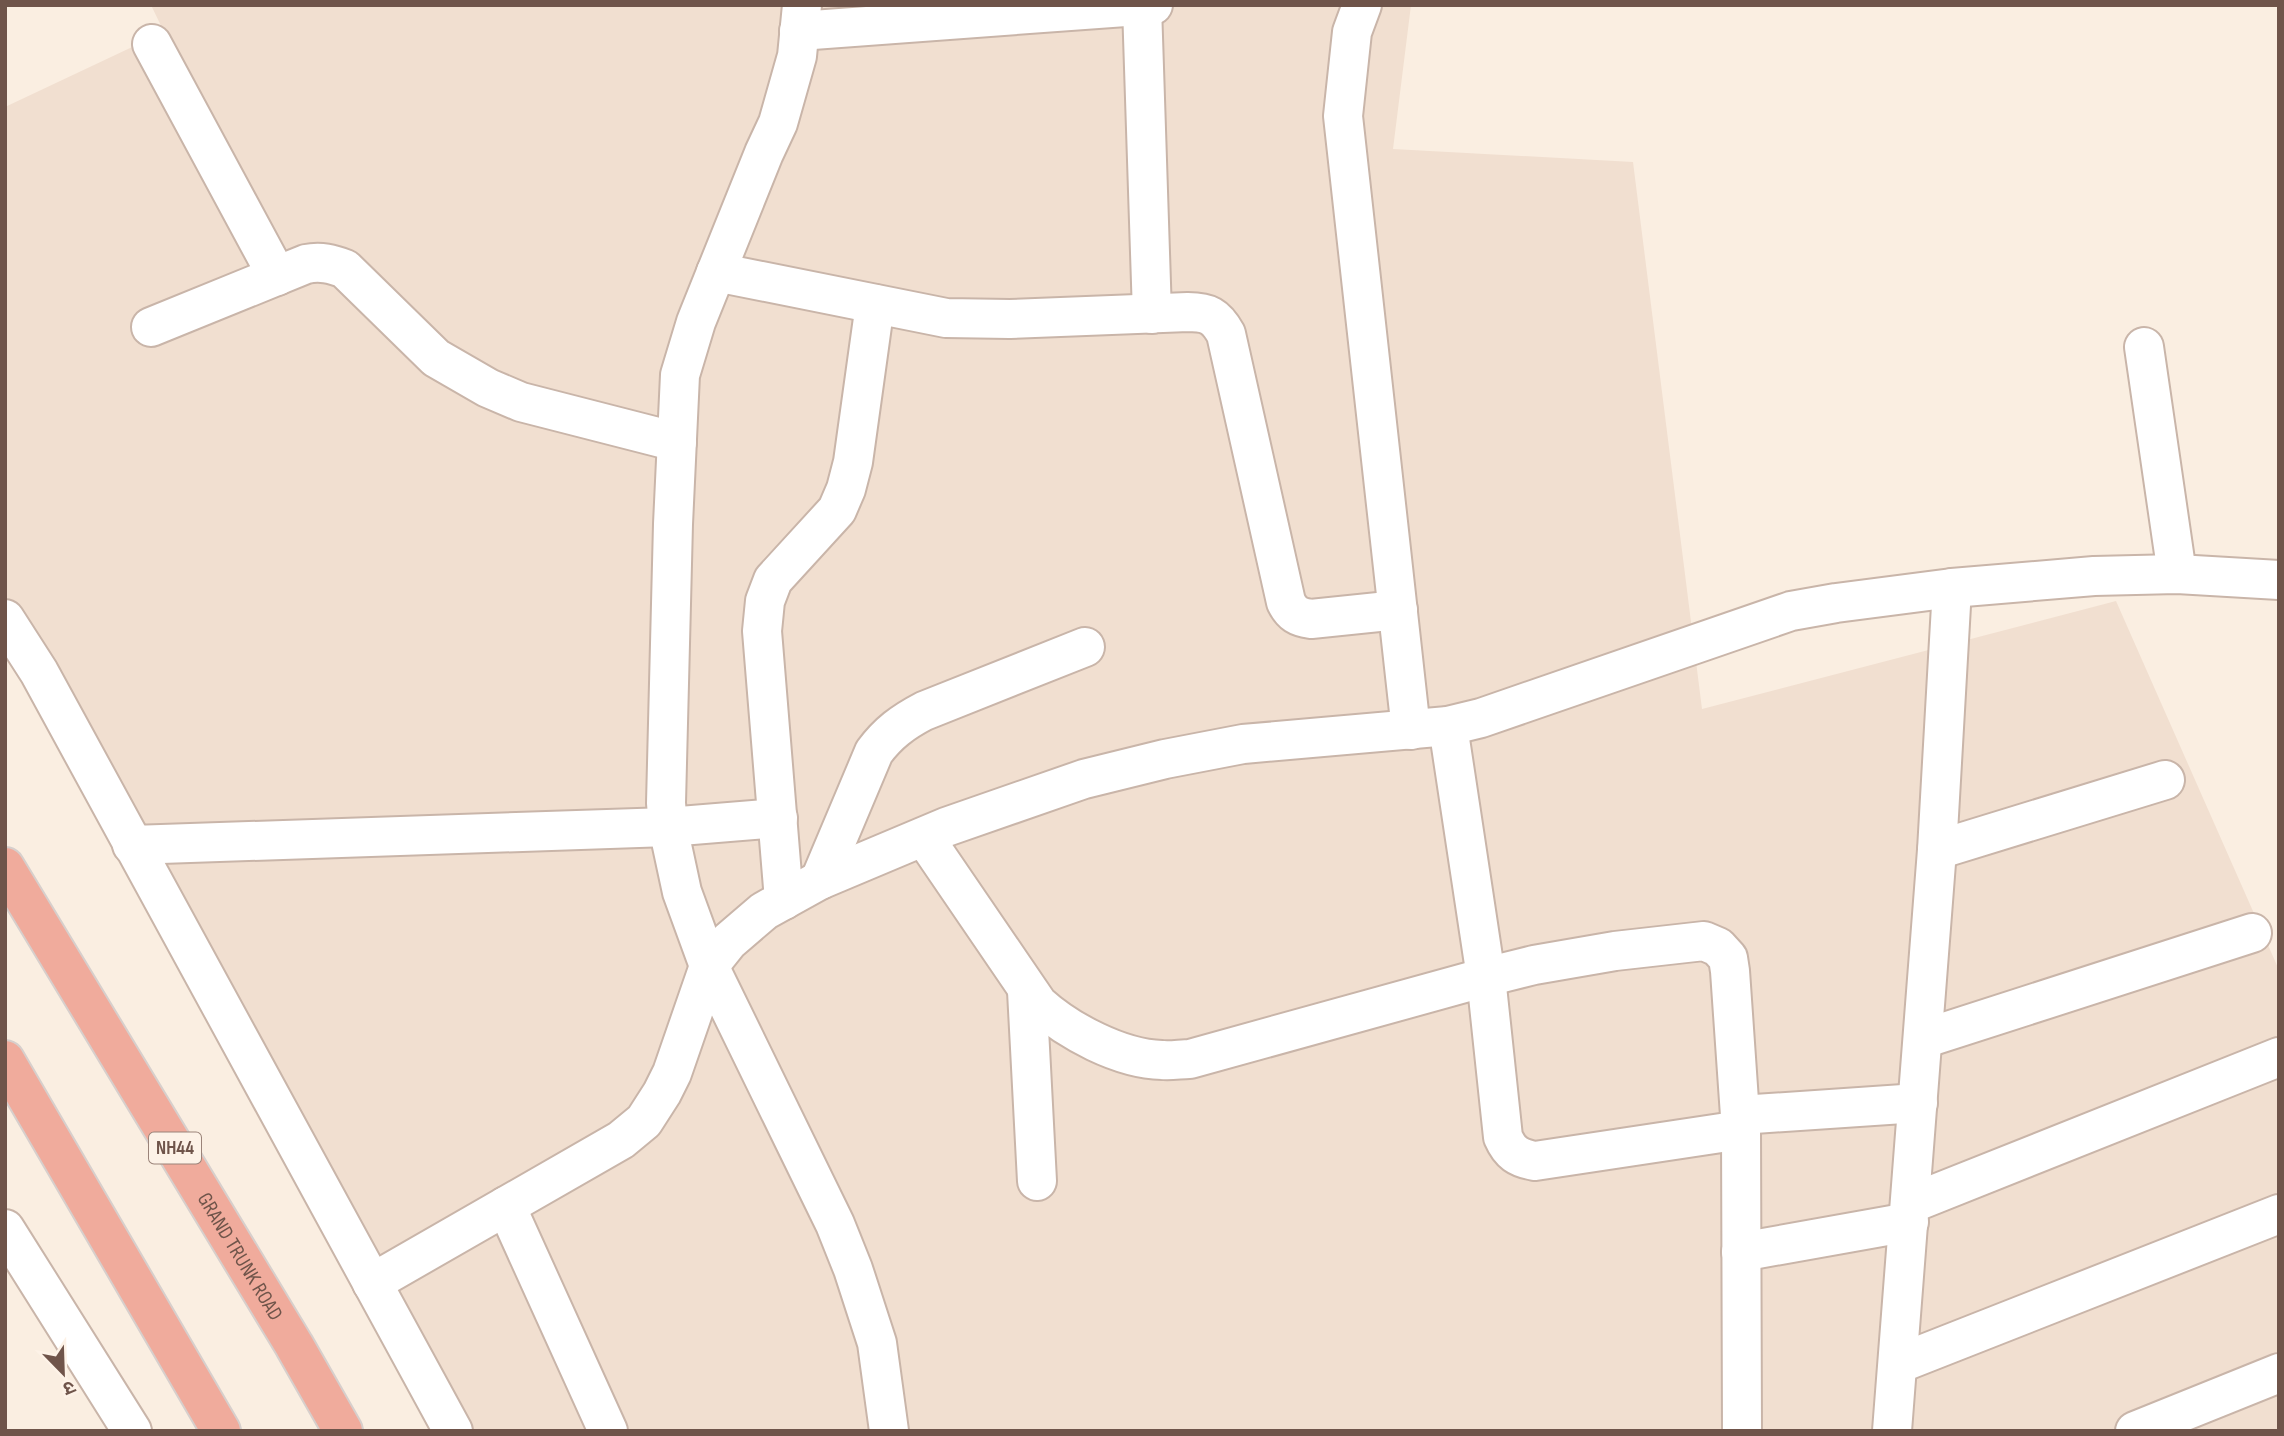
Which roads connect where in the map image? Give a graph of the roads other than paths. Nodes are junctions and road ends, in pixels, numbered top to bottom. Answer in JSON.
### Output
{"nodes":[{"id":1,"x":1153,"y":5,"type":"edge"},
{"id":2,"x":1362,"y":5,"type":"edge"},
{"id":3,"x":1142,"y":6,"type":"edge"},
{"id":4,"x":801,"y":18,"type":"edge"},
{"id":5,"x":152,"y":44,"type":"dead end"},
{"id":6,"x":716,"y":272,"type":"junction"},
{"id":7,"x":277,"y":276,"type":"junction"},
{"id":8,"x":875,"y":304,"type":"junction"},
{"id":9,"x":1152,"y":314,"type":"junction"},
{"id":10,"x":151,"y":327,"type":"dead end"},
{"id":11,"x":2144,"y":347,"type":"dead end"},
{"id":12,"x":677,"y":442,"type":"junction"},
{"id":13,"x":2177,"y":574,"type":"junction"},
{"id":14,"x":2279,"y":580,"type":"edge"},
{"id":15,"x":1952,"y":588,"type":"junction"},
{"id":16,"x":1398,"y":610,"type":"junction"},
{"id":17,"x":5,"y":619,"type":"edge"},
{"id":18,"x":1085,"y":647,"type":"dead end"},
{"id":19,"x":1430,"y":728,"type":"junction"},
{"id":20,"x":2165,"y":780,"type":"dead end"},
{"id":21,"x":778,"y":818,"type":"junction"},
{"id":22,"x":668,"y":827,"type":"junction"},
{"id":23,"x":924,"y":837,"type":"junction"},
{"id":24,"x":132,"y":845,"type":"junction"},
{"id":25,"x":1937,"y":850,"type":"junction"},
{"id":26,"x":5,"y":867,"type":"edge"},
{"id":27,"x":820,"y":880,"type":"junction"},
{"id":28,"x":784,"y":900,"type":"junction"},
{"id":29,"x":2252,"y":933,"type":"dead end"},
{"id":30,"x":709,"y":966,"type":"junction"},
{"id":31,"x":1486,"y":977,"type":"junction"},
{"id":32,"x":1027,"y":991,"type":"junction"},
{"id":33,"x":1923,"y":1039,"type":"junction"},
{"id":34,"x":2279,"y":1057,"type":"edge"},
{"id":35,"x":5,"y":1060,"type":"edge"},
{"id":36,"x":1918,"y":1103,"type":"junction"},
{"id":37,"x":1741,"y":1122,"type":"junction"},
{"id":38,"x":1037,"y":1181,"type":"dead end"},
{"id":39,"x":506,"y":1206,"type":"junction"},
{"id":40,"x":1910,"y":1213,"type":"junction"},
{"id":41,"x":2279,"y":1214,"type":"edge"},
{"id":42,"x":5,"y":1229,"type":"edge"},
{"id":43,"x":1741,"y":1252,"type":"junction"},
{"id":44,"x":372,"y":1283,"type":"junction"},
{"id":45,"x":1898,"y":1364,"type":"junction"},
{"id":46,"x":2279,"y":1373,"type":"edge"},
{"id":47,"x":1732,"y":1430,"type":"edge"},
{"id":48,"x":132,"y":1431,"type":"edge"},
{"id":49,"x":221,"y":1431,"type":"edge"},
{"id":50,"x":343,"y":1431,"type":"edge"},
{"id":51,"x":453,"y":1431,"type":"edge"},
{"id":52,"x":608,"y":1431,"type":"edge"},
{"id":53,"x":889,"y":1431,"type":"edge"},
{"id":54,"x":1892,"y":1431,"type":"edge"},
{"id":55,"x":2135,"y":1431,"type":"edge"}],
"edges":[{"from":1,"to":3,"type":"street"},
{"from":2,"to":16,"type":"street"},
{"from":3,"to":4,"type":"street"},
{"from":3,"to":9,"type":"street"},
{"from":4,"to":6,"type":"street"},
{"from":5,"to":7,"type":"street"},
{"from":6,"to":8,"type":"street"},
{"from":6,"to":12,"type":"street"},
{"from":7,"to":10,"type":"street"},
{"from":7,"to":12,"type":"street"},
{"from":8,"to":9,"type":"street"},
{"from":8,"to":21,"type":"street"},
{"from":9,"to":16,"type":"street"},
{"from":11,"to":13,"type":"street"},
{"from":12,"to":22,"type":"street"},
{"from":13,"to":14,"type":"street"},
{"from":13,"to":15,"type":"street"},
{"from":15,"to":19,"type":"street"},
{"from":15,"to":25,"type":"street"},
{"from":16,"to":19,"type":"street"},
{"from":17,"to":24,"type":"street"},
{"from":18,"to":27,"type":"street"},
{"from":19,"to":23,"type":"street"},
{"from":19,"to":31,"type":"street"},
{"from":20,"to":25,"type":"street"},
{"from":21,"to":22,"type":"street"},
{"from":21,"to":28,"type":"street"},
{"from":22,"to":24,"type":"street"},
{"from":22,"to":30,"type":"street"},
{"from":23,"to":27,"type":"street"},
{"from":23,"to":32,"type":"street"},
{"from":24,"to":44,"type":"street"},
{"from":25,"to":33,"type":"street"},
{"from":26,"to":50,"type":"highway","name":"GRAND TRUNK ROAD","number":"NH44"},
{"from":27,"to":28,"type":"street"},
{"from":28,"to":30,"type":"street"},
{"from":29,"to":33,"type":"street"},
{"from":30,"to":39,"type":"street"},
{"from":30,"to":53,"type":"street"},
{"from":31,"to":32,"type":"street"},
{"from":31,"to":37,"type":"street"},
{"from":31,"to":37,"type":"street"},
{"from":32,"to":38,"type":"street"},
{"from":33,"to":36,"type":"street"},
{"from":34,"to":40,"type":"street"},
{"from":35,"to":49,"type":"highway"},
{"from":36,"to":37,"type":"street"},
{"from":36,"to":40,"type":"street"},
{"from":37,"to":43,"type":"street"},
{"from":39,"to":44,"type":"street"},
{"from":39,"to":52,"type":"street"},
{"from":40,"to":43,"type":"street"},
{"from":40,"to":45,"type":"street"},
{"from":41,"to":45,"type":"street"},
{"from":42,"to":48,"type":"street"},
{"from":43,"to":47,"type":"street"},
{"from":44,"to":51,"type":"street"},
{"from":45,"to":54,"type":"street"},
{"from":46,"to":55,"type":"street"}]}
